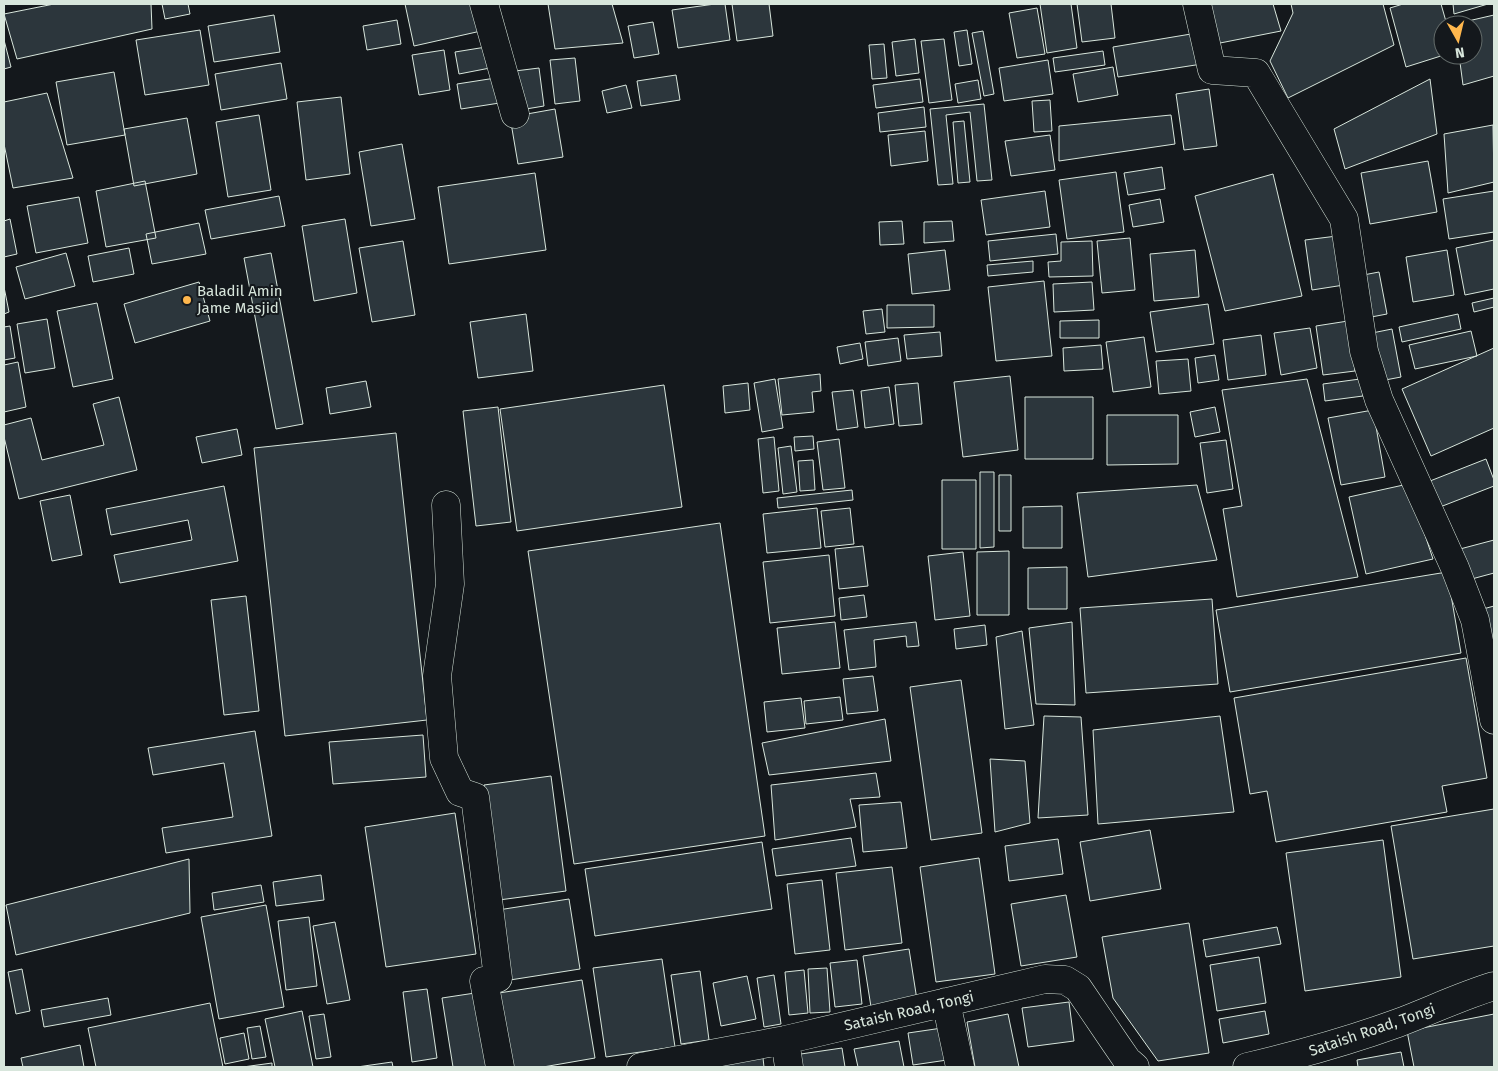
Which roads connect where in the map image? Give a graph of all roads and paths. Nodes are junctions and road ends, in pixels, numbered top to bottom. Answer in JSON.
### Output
{"nodes":[{"id":1,"x":484,"y":4,"type":"edge"},
{"id":2,"x":1197,"y":4,"type":"edge"},
{"id":3,"x":515,"y":114,"type":"dead end"},
{"id":4,"x":446,"y":505,"type":"dead end"},
{"id":5,"x":1494,"y":720,"type":"edge"},
{"id":6,"x":1494,"y":986,"type":"edge"},
{"id":7,"x":946,"y":1002,"type":"junction"},
{"id":8,"x":785,"y":1040,"type":"junction"},
{"id":9,"x":500,"y":1067,"type":"edge"},
{"id":10,"x":641,"y":1067,"type":"edge"},
{"id":11,"x":788,"y":1067,"type":"edge"},
{"id":12,"x":960,"y":1067,"type":"edge"},
{"id":13,"x":1135,"y":1067,"type":"edge"},
{"id":14,"x":1247,"y":1067,"type":"edge"}],
"edges":[{"from":1,"to":3,"type":"street"},
{"from":2,"to":5,"type":"street"},
{"from":4,"to":9,"type":"street"},
{"from":6,"to":14,"type":"street","name":"Sataish Road, Tongi"},
{"from":7,"to":8,"type":"street","name":"Sataish Road, Tongi"},
{"from":7,"to":12,"type":"street"},
{"from":7,"to":13,"type":"street","name":"Sataish Road, Tongi"},
{"from":8,"to":10,"type":"street","name":"Sataish Road, Tongi"},
{"from":8,"to":11,"type":"street"}]}
